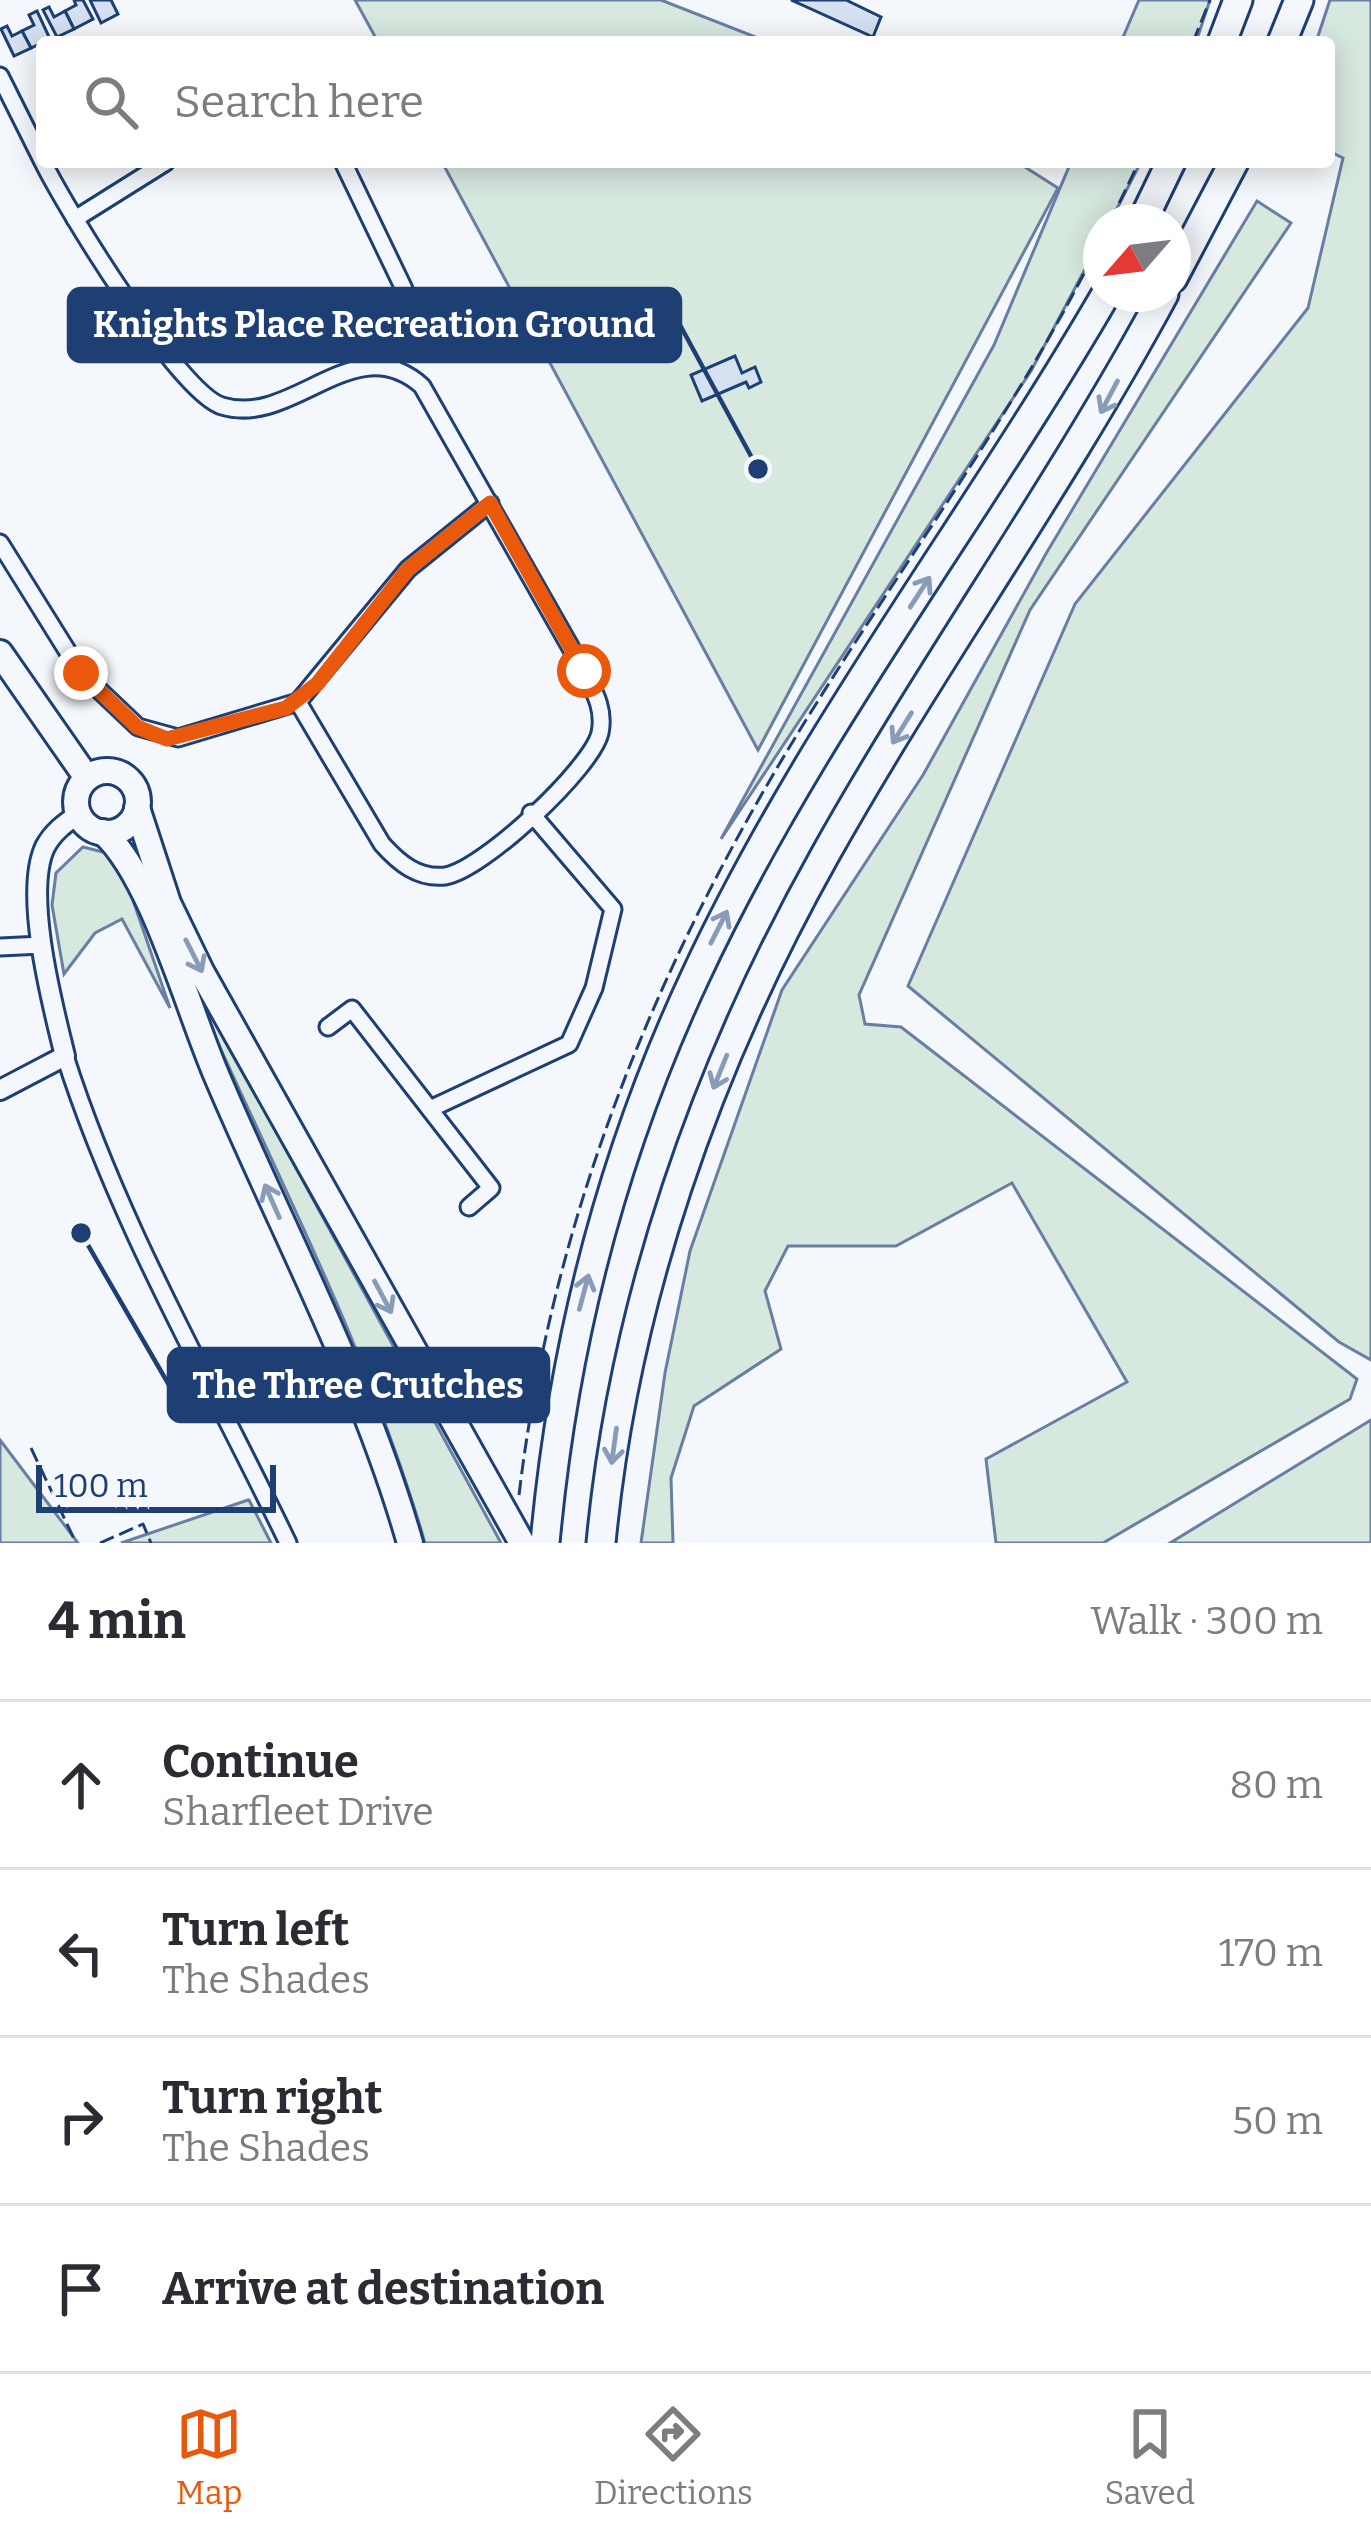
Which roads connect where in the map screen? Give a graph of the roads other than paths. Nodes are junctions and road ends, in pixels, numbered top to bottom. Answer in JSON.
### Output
{"nodes":[{"id":1,"x":1238,"y":0,"type":"edge"},
{"id":2,"x":1299,"y":0,"type":"edge"},
{"id":3,"x":1224,"y":36,"type":"edge"},
{"id":4,"x":1284,"y":36,"type":"edge"},
{"id":5,"x":0,"y":76,"type":"edge"},
{"id":6,"x":36,"y":149,"type":"edge"},
{"id":7,"x":46,"y":168,"type":"edge"},
{"id":8,"x":156,"y":168,"type":"edge"},
{"id":9,"x":346,"y":168,"type":"edge"},
{"id":10,"x":1168,"y":168,"type":"edge"},
{"id":11,"x":1231,"y":168,"type":"edge"},
{"id":12,"x":1151,"y":204,"type":"edge"},
{"id":13,"x":75,"y":219,"type":"junction"},
{"id":14,"x":1191,"y":244,"type":"edge"},
{"id":15,"x":1095,"y":312,"type":"edge"},
{"id":16,"x":1154,"y":312,"type":"edge"},
{"id":17,"x":392,"y":368,"type":"junction"},
{"id":18,"x":490,"y":503,"type":"junction"},
{"id":19,"x":0,"y":543,"type":"edge"},
{"id":20,"x":0,"y":653,"type":"edge"},
{"id":21,"x":298,"y":702,"type":"junction"},
{"id":22,"x":87,"y":778,"type":"junction"},
{"id":23,"x":137,"y":808,"type":"junction"},
{"id":24,"x":531,"y":813,"type":"junction"},
{"id":25,"x":79,"y":814,"type":"junction"},
{"id":26,"x":103,"y":832,"type":"junction"},
{"id":27,"x":42,"y":944,"type":"junction"},
{"id":28,"x":0,"y":947,"type":"edge"},
{"id":29,"x":328,"y":1027,"type":"dead end"},
{"id":30,"x":64,"y":1056,"type":"junction"},
{"id":31,"x":0,"y":1090,"type":"edge"},
{"id":32,"x":430,"y":1109,"type":"junction"},
{"id":33,"x":469,"y":1207,"type":"dead end"},
{"id":34,"x":554,"y":1448,"type":"junction"},
{"id":35,"x":288,"y":1543,"type":"edge"},
{"id":36,"x":410,"y":1543,"type":"edge"},
{"id":37,"x":524,"y":1543,"type":"edge"},
{"id":38,"x":545,"y":1543,"type":"edge"},
{"id":39,"x":601,"y":1543,"type":"edge"}],
"edges":[{"from":1,"to":3,"type":"highway"},
{"from":2,"to":4,"type":"highway"},
{"from":5,"to":6,"type":"street"},
{"from":7,"to":13,"type":"street"},
{"from":8,"to":13,"type":"street"},
{"from":9,"to":17,"type":"street"},
{"from":10,"to":12,"type":"highway"},
{"from":11,"to":14,"type":"highway"},
{"from":13,"to":17,"type":"street"},
{"from":34,"to":15,"type":"highway","one_way":true},
{"from":16,"to":39,"type":"highway","one_way":true},
{"from":17,"to":18,"type":"street"},
{"from":18,"to":21,"type":"street"},
{"from":18,"to":24,"type":"street"},
{"from":19,"to":21,"type":"street"},
{"from":20,"to":22,"type":"main road"},
{"from":21,"to":24,"type":"street"},
{"from":22,"to":23,"type":"main road"},
{"from":22,"to":25,"type":"main road"},
{"from":23,"to":26,"type":"main road"},
{"from":23,"to":37,"type":"main road","one_way":true},
{"from":24,"to":32,"type":"street"},
{"from":25,"to":26,"type":"main road"},
{"from":25,"to":27,"type":"street"},
{"from":36,"to":26,"type":"main road","one_way":true},
{"from":27,"to":28,"type":"street"},
{"from":27,"to":30,"type":"street"},
{"from":29,"to":32,"type":"street"},
{"from":30,"to":31,"type":"street"},
{"from":30,"to":35,"type":"street"},
{"from":32,"to":33,"type":"street"},
{"from":34,"to":37,"type":"highway"},
{"from":34,"to":38,"type":"highway"}]}
